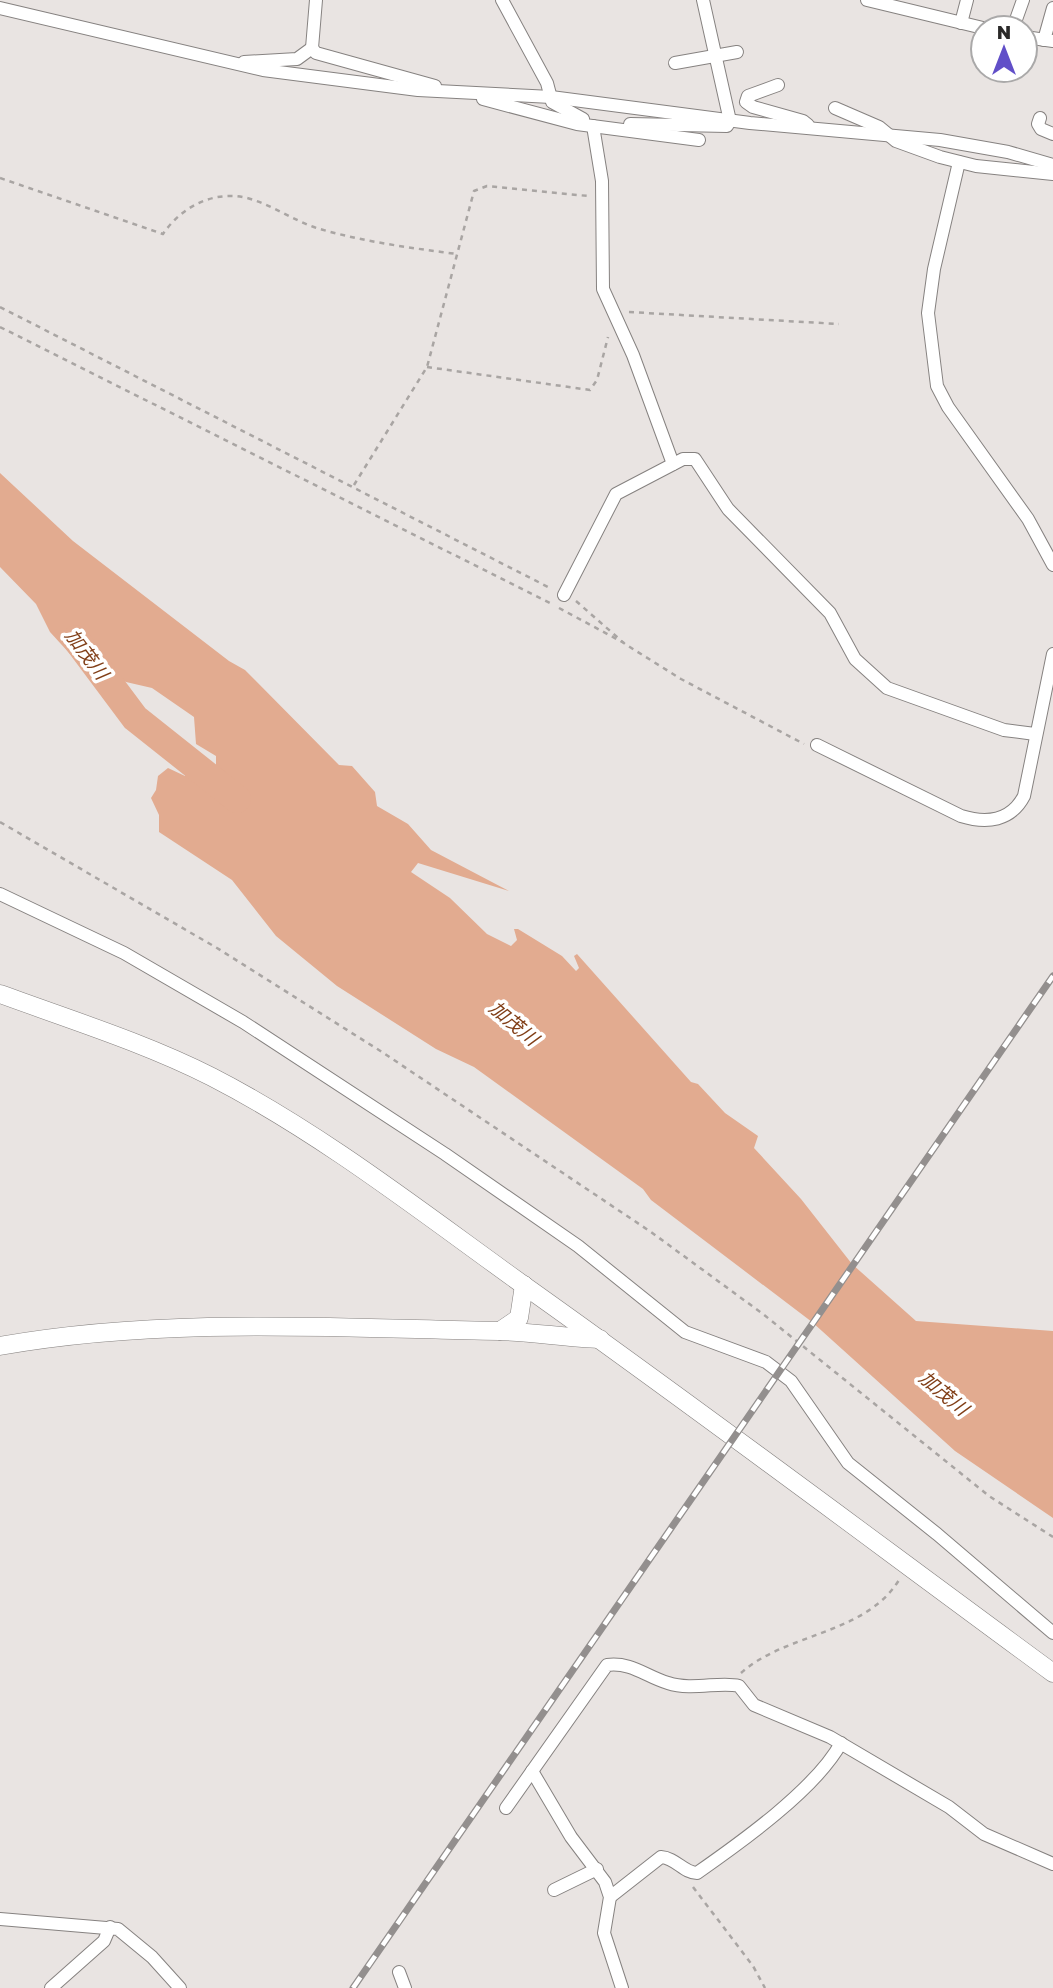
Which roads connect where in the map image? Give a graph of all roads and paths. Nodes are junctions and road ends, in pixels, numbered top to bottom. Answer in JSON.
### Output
{"nodes":[{"id":1,"x":316,"y":0,"type":"edge"},
{"id":2,"x":502,"y":0,"type":"edge"},
{"id":3,"x":703,"y":0,"type":"edge"},
{"id":4,"x":867,"y":0,"type":"edge"},
{"id":5,"x":967,"y":0,"type":"edge"},
{"id":6,"x":912,"y":6,"type":"edge"},
{"id":7,"x":0,"y":8,"type":"edge"},
{"id":8,"x":1053,"y":8,"type":"edge"},
{"id":9,"x":961,"y":23,"type":"junction"},
{"id":10,"x":969,"y":25,"type":"edge"},
{"id":11,"x":1048,"y":41,"type":"edge"},
{"id":12,"x":312,"y":48,"type":"junction"},
{"id":13,"x":737,"y":52,"type":"dead end"},
{"id":14,"x":716,"y":56,"type":"junction"},
{"id":15,"x":675,"y":63,"type":"dead end"},
{"id":16,"x":234,"y":64,"type":"junction"},
{"id":17,"x":778,"y":85,"type":"dead end"},
{"id":18,"x":457,"y":92,"type":"junction"},
{"id":19,"x":551,"y":97,"type":"junction"},
{"id":20,"x":835,"y":108,"type":"dead end"},
{"id":21,"x":1040,"y":118,"type":"dead end"},
{"id":22,"x":730,"y":121,"type":"junction"},
{"id":23,"x":593,"y":126,"type":"junction"},
{"id":24,"x":810,"y":128,"type":"junction"},
{"id":25,"x":887,"y":134,"type":"junction"},
{"id":26,"x":1053,"y":134,"type":"edge"},
{"id":27,"x":699,"y":140,"type":"dead end"},
{"id":28,"x":959,"y":162,"type":"junction"},
{"id":29,"x":1053,"y":165,"type":"edge"},
{"id":30,"x":1053,"y":174,"type":"edge"},
{"id":31,"x":0,"y":178,"type":"edge"},
{"id":32,"x":602,"y":197,"type":"junction"},
{"id":33,"x":457,"y":254,"type":"junction"},
{"id":34,"x":0,"y":307,"type":"edge"},
{"id":35,"x":0,"y":327,"type":"edge"},
{"id":36,"x":673,"y":464,"type":"junction"},
{"id":37,"x":353,"y":486,"type":"junction"},
{"id":38,"x":1053,"y":565,"type":"edge"},
{"id":39,"x":564,"y":595,"type":"junction"},
{"id":40,"x":625,"y":644,"type":"junction"},
{"id":41,"x":1053,"y":654,"type":"edge"},
{"id":42,"x":1035,"y":734,"type":"junction"},
{"id":43,"x":817,"y":745,"type":"joint"},
{"id":44,"x":0,"y":822,"type":"edge"},
{"id":45,"x":0,"y":894,"type":"edge"},
{"id":46,"x":0,"y":994,"type":"edge"},
{"id":47,"x":524,"y":1285,"type":"junction"},
{"id":48,"x":500,"y":1331,"type":"junction"},
{"id":49,"x":600,"y":1339,"type":"junction"},
{"id":50,"x":0,"y":1346,"type":"edge"},
{"id":51,"x":1053,"y":1537,"type":"edge"},
{"id":52,"x":907,"y":1566,"type":"junction"},
{"id":53,"x":1053,"y":1633,"type":"edge"},
{"id":54,"x":1053,"y":1673,"type":"edge"},
{"id":55,"x":736,"y":1685,"type":"junction"},
{"id":56,"x":841,"y":1743,"type":"junction"},
{"id":57,"x":532,"y":1771,"type":"junction"},
{"id":58,"x":506,"y":1808,"type":"dead end"},
{"id":59,"x":1053,"y":1864,"type":"edge"},
{"id":60,"x":597,"y":1869,"type":"junction"},
{"id":61,"x":694,"y":1874,"type":"junction"},
{"id":62,"x":554,"y":1890,"type":"dead end"},
{"id":63,"x":610,"y":1898,"type":"junction"},
{"id":64,"x":0,"y":1919,"type":"edge"},
{"id":65,"x":110,"y":1927,"type":"junction"},
{"id":66,"x":399,"y":1972,"type":"dead end"},
{"id":67,"x":51,"y":1988,"type":"edge"},
{"id":68,"x":180,"y":1988,"type":"edge"},
{"id":69,"x":405,"y":1988,"type":"edge"},
{"id":70,"x":622,"y":1988,"type":"edge"},
{"id":71,"x":765,"y":1988,"type":"edge"}],
"edges":[{"from":1,"to":12,"type":"street"},
{"from":2,"to":19,"type":"street"},
{"from":3,"to":14,"type":"street"},
{"from":4,"to":6,"type":"street"},
{"from":5,"to":9,"type":"street"},
{"from":6,"to":9,"type":"street"},
{"from":7,"to":16,"type":"street"},
{"from":8,"to":11,"type":"street"},
{"from":9,"to":10,"type":"street"},
{"from":12,"to":16,"type":"street"},
{"from":12,"to":18,"type":"street"},
{"from":13,"to":14,"type":"street"},
{"from":14,"to":15,"type":"street"},
{"from":14,"to":22,"type":"street"},
{"from":16,"to":18,"type":"street"},
{"from":17,"to":24,"type":"street"},
{"from":18,"to":19,"type":"street"},
{"from":18,"to":23,"type":"street"},
{"from":19,"to":22,"type":"street"},
{"from":19,"to":23,"type":"street"},
{"from":20,"to":25,"type":"street"},
{"from":21,"to":26,"type":"street"},
{"from":22,"to":23,"type":"street"},
{"from":22,"to":24,"type":"street"},
{"from":23,"to":27,"type":"street"},
{"from":23,"to":32,"type":"street"},
{"from":24,"to":25,"type":"street"},
{"from":25,"to":28,"type":"street"},
{"from":25,"to":29,"type":"street"},
{"from":28,"to":30,"type":"street"},
{"from":28,"to":38,"type":"street"},
{"from":31,"to":33,"type":"path"},
{"from":32,"to":33,"type":"path"},
{"from":32,"to":36,"type":"street"},
{"from":33,"to":37,"type":"path"},
{"from":34,"to":37,"type":"path"},
{"from":35,"to":40,"type":"path"},
{"from":36,"to":39,"type":"street"},
{"from":36,"to":42,"type":"street"},
{"from":37,"to":39,"type":"path"},
{"from":39,"to":40,"type":"path"},
{"from":40,"to":43,"type":"path"},
{"from":41,"to":42,"type":"street"},
{"from":42,"to":43,"type":"street"},
{"from":44,"to":51,"type":"path"},
{"from":45,"to":53,"type":"street"},
{"from":46,"to":47,"type":"street"},
{"from":47,"to":48,"type":"street"},
{"from":47,"to":49,"type":"street"},
{"from":48,"to":49,"type":"street"},
{"from":48,"to":50,"type":"street"},
{"from":49,"to":52,"type":"street"},
{"from":52,"to":54,"type":"street"},
{"from":52,"to":55,"type":"path"},
{"from":55,"to":56,"type":"street"},
{"from":55,"to":57,"type":"street"},
{"from":56,"to":59,"type":"street"},
{"from":56,"to":61,"type":"street"},
{"from":57,"to":58,"type":"street"},
{"from":57,"to":60,"type":"street"},
{"from":60,"to":62,"type":"street"},
{"from":60,"to":63,"type":"street"},
{"from":61,"to":63,"type":"street"},
{"from":61,"to":71,"type":"path"},
{"from":63,"to":70,"type":"street"},
{"from":64,"to":65,"type":"street"},
{"from":65,"to":67,"type":"street"},
{"from":65,"to":68,"type":"street"},
{"from":66,"to":69,"type":"street"}]}
